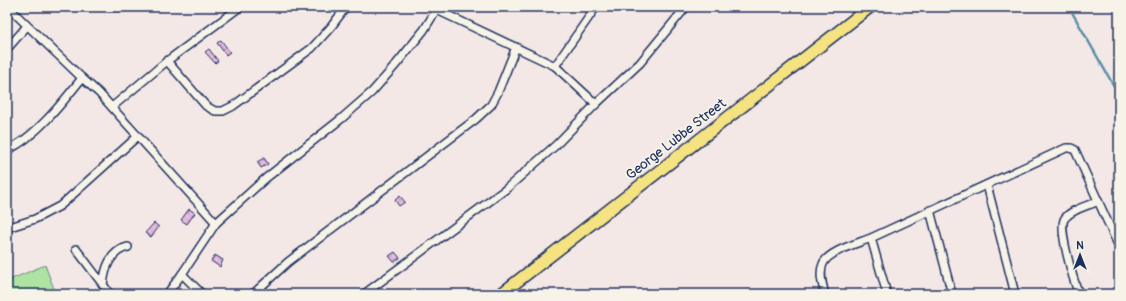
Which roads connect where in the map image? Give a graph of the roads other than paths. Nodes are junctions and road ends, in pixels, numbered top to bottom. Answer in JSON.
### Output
{"nodes":[{"id":1,"x":8,"y":7,"type":"edge"},
{"id":2,"x":112,"y":7,"type":"edge"},
{"id":3,"x":121,"y":7,"type":"edge"},
{"id":4,"x":240,"y":7,"type":"edge"},
{"id":5,"x":346,"y":7,"type":"edge"},
{"id":6,"x":596,"y":7,"type":"edge"},
{"id":7,"x":686,"y":7,"type":"edge"},
{"id":8,"x":870,"y":7,"type":"edge"},
{"id":9,"x":438,"y":8,"type":"edge"},
{"id":10,"x":27,"y":26,"type":"junction"},
{"id":11,"x":516,"y":47,"type":"junction"},
{"id":12,"x":7,"y":49,"type":"edge"},
{"id":13,"x":167,"y":61,"type":"junction"},
{"id":14,"x":555,"y":66,"type":"junction"},
{"id":15,"x":82,"y":78,"type":"junction"},
{"id":16,"x":596,"y":104,"type":"junction"},
{"id":17,"x":112,"y":108,"type":"junction"},
{"id":18,"x":138,"y":136,"type":"junction"},
{"id":19,"x":7,"y":150,"type":"edge"},
{"id":20,"x":987,"y":185,"type":"junction"},
{"id":21,"x":1098,"y":201,"type":"junction"},
{"id":22,"x":930,"y":210,"type":"junction"},
{"id":23,"x":216,"y":223,"type":"junction"},
{"id":24,"x":7,"y":228,"type":"edge"},
{"id":25,"x":871,"y":238,"type":"junction"},
{"id":26,"x":128,"y":247,"type":"dead end"},
{"id":27,"x":1119,"y":247,"type":"edge"},
{"id":28,"x":76,"y":249,"type":"dead end"},
{"id":29,"x":182,"y":274,"type":"junction"},
{"id":30,"x":103,"y":285,"type":"junction"},
{"id":31,"x":110,"y":294,"type":"edge"},
{"id":32,"x":167,"y":294,"type":"edge"},
{"id":33,"x":202,"y":294,"type":"edge"},
{"id":34,"x":253,"y":294,"type":"edge"},
{"id":35,"x":364,"y":294,"type":"edge"},
{"id":36,"x":501,"y":294,"type":"edge"},
{"id":37,"x":825,"y":294,"type":"edge"},
{"id":38,"x":887,"y":294,"type":"edge"},
{"id":39,"x":952,"y":294,"type":"edge"},
{"id":40,"x":1015,"y":294,"type":"edge"},
{"id":41,"x":1079,"y":294,"type":"edge"}],
"edges":[{"from":1,"to":10,"type":"street"},
{"from":2,"to":3,"type":"street"},
{"from":4,"to":13,"type":"street"},
{"from":5,"to":13,"type":"street"},
{"from":6,"to":14,"type":"street"},
{"from":7,"to":16,"type":"street"},
{"from":8,"to":36,"type":"main road","name":"George Lubbe Street"},
{"from":9,"to":11,"type":"street"},
{"from":9,"to":23,"type":"street"},
{"from":10,"to":12,"type":"street"},
{"from":10,"to":15,"type":"street"},
{"from":11,"to":14,"type":"street"},
{"from":11,"to":34,"type":"street"},
{"from":13,"to":17,"type":"street"},
{"from":14,"to":16,"type":"street"},
{"from":15,"to":17,"type":"street"},
{"from":15,"to":19,"type":"street"},
{"from":16,"to":35,"type":"street"},
{"from":17,"to":18,"type":"street"},
{"from":18,"to":23,"type":"street"},
{"from":18,"to":24,"type":"street"},
{"from":20,"to":21,"type":"street"},
{"from":20,"to":22,"type":"street"},
{"from":20,"to":40,"type":"street"},
{"from":21,"to":27,"type":"street"},
{"from":21,"to":41,"type":"street"},
{"from":22,"to":25,"type":"street"},
{"from":22,"to":39,"type":"street"},
{"from":23,"to":29,"type":"street"},
{"from":25,"to":37,"type":"street"},
{"from":25,"to":38,"type":"street"},
{"from":26,"to":30,"type":"street"},
{"from":28,"to":30,"type":"street"},
{"from":29,"to":32,"type":"street"},
{"from":29,"to":33,"type":"street"},
{"from":30,"to":31,"type":"street"}]}
